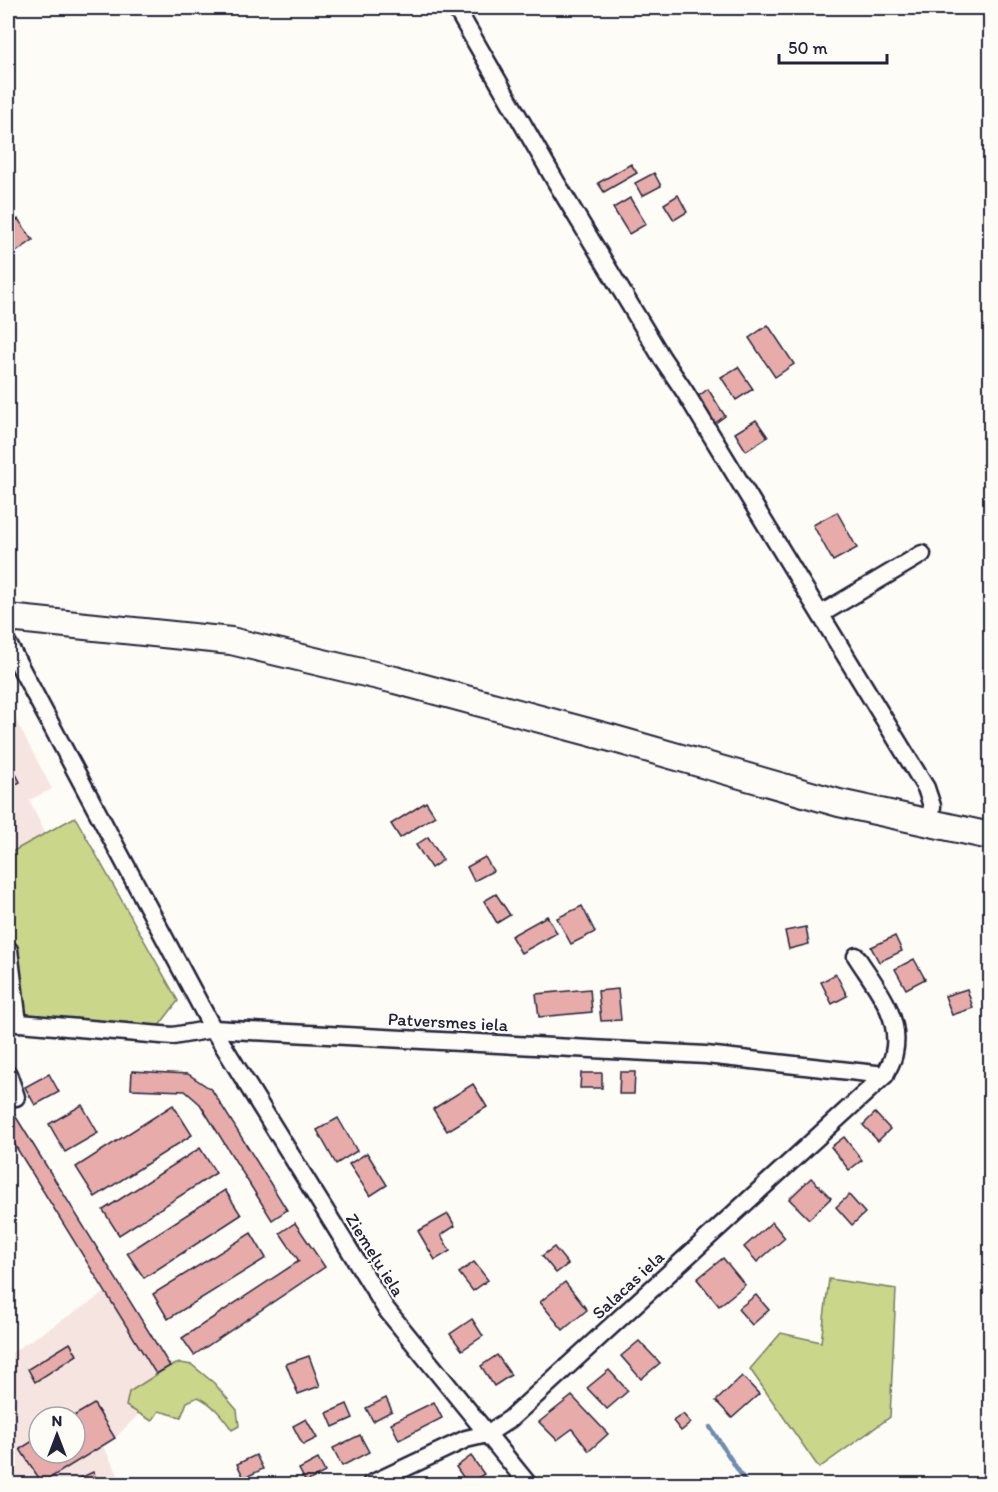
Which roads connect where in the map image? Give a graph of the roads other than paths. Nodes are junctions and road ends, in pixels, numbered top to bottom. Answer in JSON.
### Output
{"nodes":[{"id":1,"x":456,"y":8,"type":"edge"},
{"id":2,"x":922,"y":554,"type":"dead end"},
{"id":3,"x":821,"y":614,"type":"junction"},
{"id":4,"x":8,"y":618,"type":"edge"},
{"id":5,"x":8,"y":644,"type":"edge"},
{"id":6,"x":930,"y":823,"type":"junction"},
{"id":7,"x":990,"y":836,"type":"edge"},
{"id":8,"x":9,"y":950,"type":"dead end"},
{"id":9,"x":856,"y":956,"type":"dead end"},
{"id":10,"x":13,"y":1022,"type":"edge"},
{"id":11,"x":213,"y":1029,"type":"junction"},
{"id":12,"x":8,"y":1074,"type":"edge"},
{"id":13,"x":885,"y":1075,"type":"junction"},
{"id":14,"x":16,"y":1097,"type":"dead end"},
{"id":15,"x":487,"y":1434,"type":"junction"},
{"id":16,"x":370,"y":1485,"type":"edge"},
{"id":17,"x":528,"y":1485,"type":"edge"}],
"edges":[{"from":1,"to":3,"type":"street"},
{"from":2,"to":3,"type":"street"},
{"from":3,"to":6,"type":"street"},
{"from":4,"to":6,"type":"highway"},
{"from":5,"to":11,"type":"street","name":"Ziemeļu iela"},
{"from":6,"to":7,"type":"highway"},
{"from":8,"to":10,"type":"street"},
{"from":9,"to":13,"type":"street"},
{"from":10,"to":11,"type":"street","name":"Patversmes iela"},
{"from":11,"to":13,"type":"street","name":"Patversmes iela"},
{"from":11,"to":15,"type":"street","name":"Ziemeļu iela"},
{"from":12,"to":14,"type":"street"},
{"from":13,"to":15,"type":"street","name":"Salacas iela"},
{"from":15,"to":16,"type":"street","name":"Salacas iela"},
{"from":15,"to":17,"type":"street","name":"Ziemeļu iela"}]}
